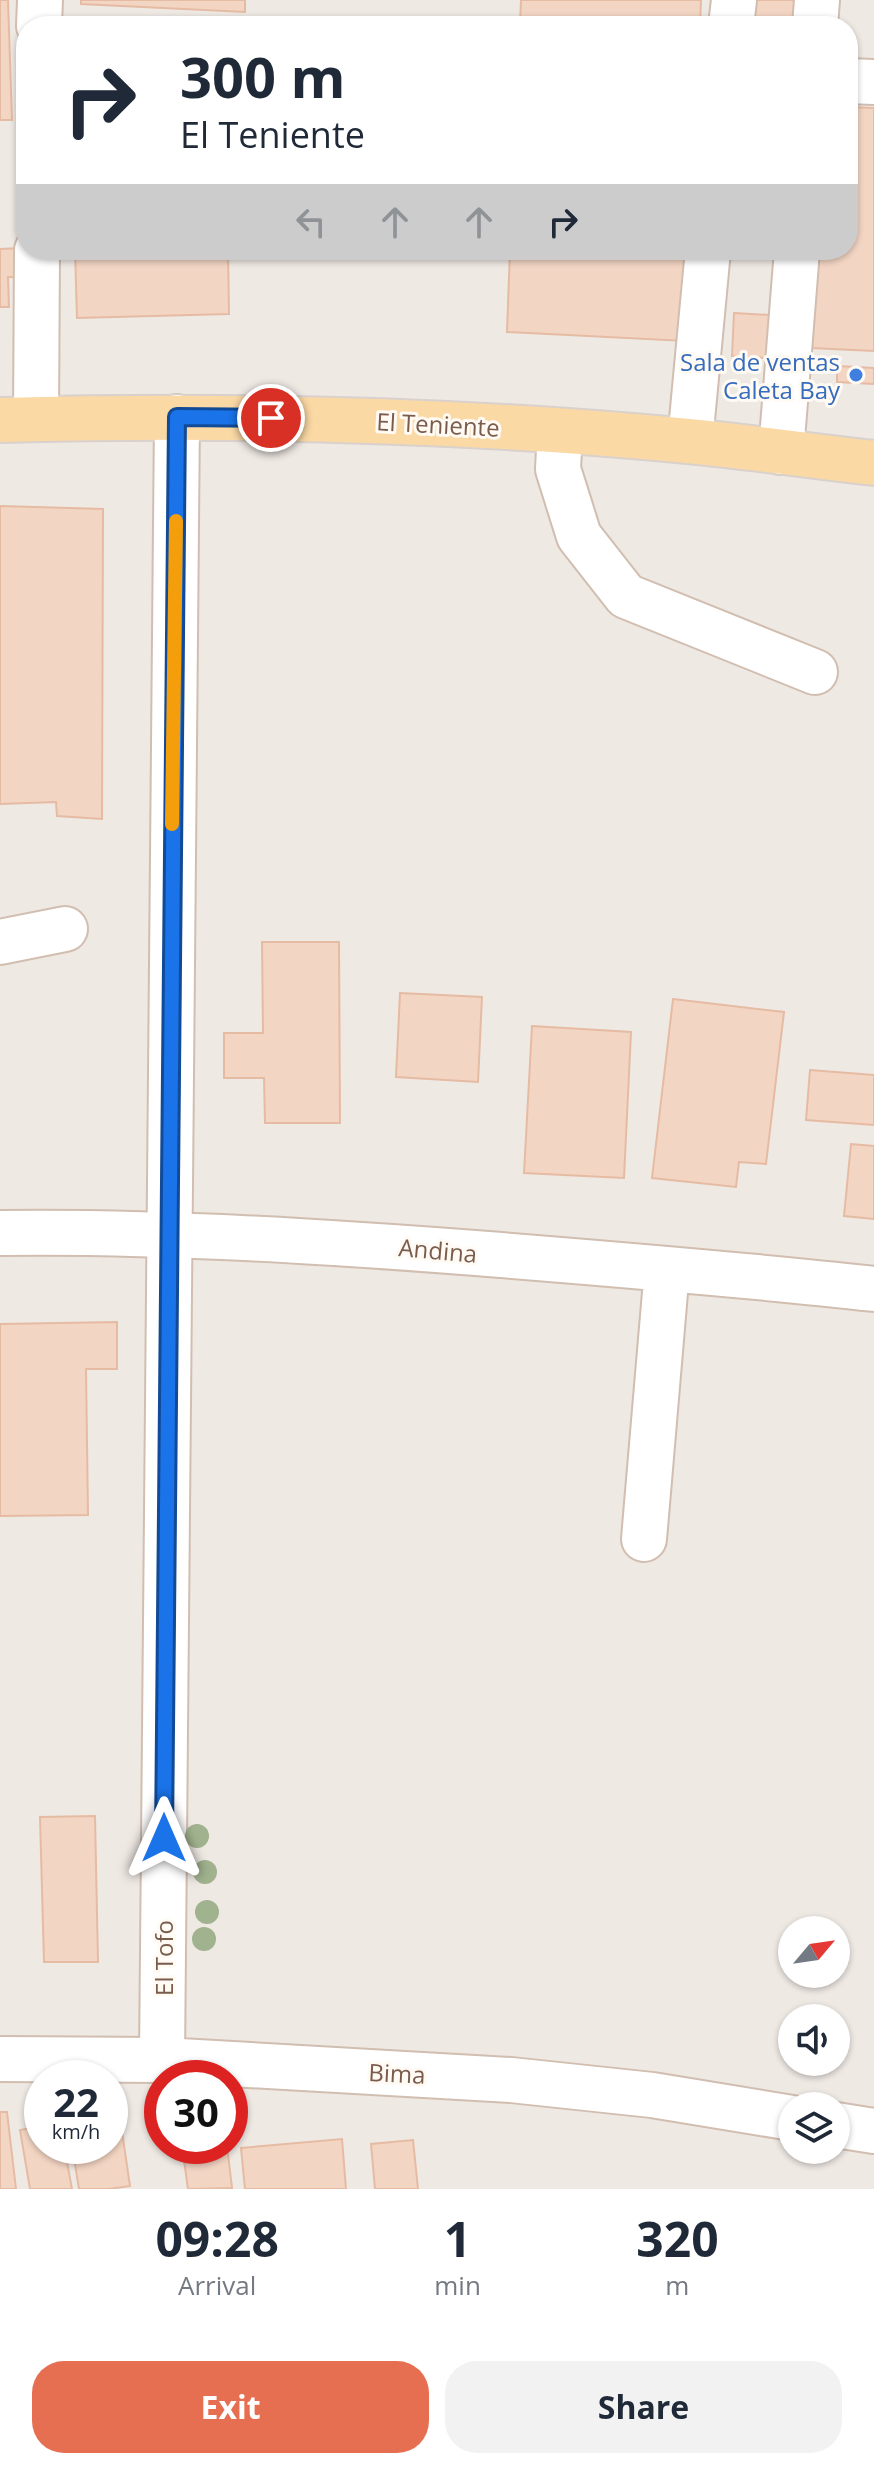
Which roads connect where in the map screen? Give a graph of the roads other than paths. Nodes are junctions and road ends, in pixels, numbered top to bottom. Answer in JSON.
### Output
{"nodes":[{"id":1,"x":36,"y":260,"type":"edge"},
{"id":2,"x":707,"y":260,"type":"edge"},
{"id":3,"x":796,"y":260,"type":"edge"},
{"id":4,"x":177,"y":417,"type":"junction"},
{"id":5,"x":18,"y":419,"type":"edge"},
{"id":6,"x":560,"y":431,"type":"junction"},
{"id":7,"x":690,"y":441,"type":"junction"},
{"id":8,"x":781,"y":452,"type":"junction"},
{"id":9,"x":874,"y":463,"type":"edge"},
{"id":10,"x":815,"y":672,"type":"dead end"},
{"id":11,"x":65,"y":929,"type":"dead end"},
{"id":12,"x":0,"y":942,"type":"edge"},
{"id":13,"x":0,"y":1233,"type":"edge"},
{"id":14,"x":168,"y":1235,"type":"junction"},
{"id":15,"x":667,"y":1269,"type":"junction"},
{"id":16,"x":874,"y":1289,"type":"edge"},
{"id":17,"x":644,"y":1539,"type":"dead end"},
{"id":18,"x":0,"y":2059,"type":"edge"},
{"id":19,"x":162,"y":2060,"type":"joint"},
{"id":20,"x":248,"y":2065,"type":"edge"},
{"id":21,"x":778,"y":2116,"type":"edge"},
{"id":22,"x":850,"y":2127,"type":"edge"},
{"id":23,"x":874,"y":2131,"type":"edge"}],
"edges":[{"from":1,"to":5,"type":"street"},
{"from":2,"to":7,"type":"street"},
{"from":3,"to":8,"type":"street"},
{"from":4,"to":5,"type":"main road","name":"El Teniente"},
{"from":4,"to":6,"type":"main road","name":"El Teniente"},
{"from":4,"to":14,"type":"street","name":"El Tofo"},
{"from":6,"to":7,"type":"main road","name":"El Teniente"},
{"from":6,"to":10,"type":"street"},
{"from":7,"to":8,"type":"main road","name":"El Teniente"},
{"from":8,"to":9,"type":"main road","name":"El Teniente"},
{"from":11,"to":12,"type":"street"},
{"from":13,"to":14,"type":"street","name":"Andina"},
{"from":14,"to":15,"type":"street","name":"Andina"},
{"from":14,"to":19,"type":"street","name":"El Tofo"},
{"from":15,"to":16,"type":"street","name":"Andina"},
{"from":15,"to":17,"type":"street"},
{"from":18,"to":19,"type":"street","name":"Bima"},
{"from":20,"to":21,"type":"street","name":"Bima"},
{"from":22,"to":23,"type":"street"}]}
